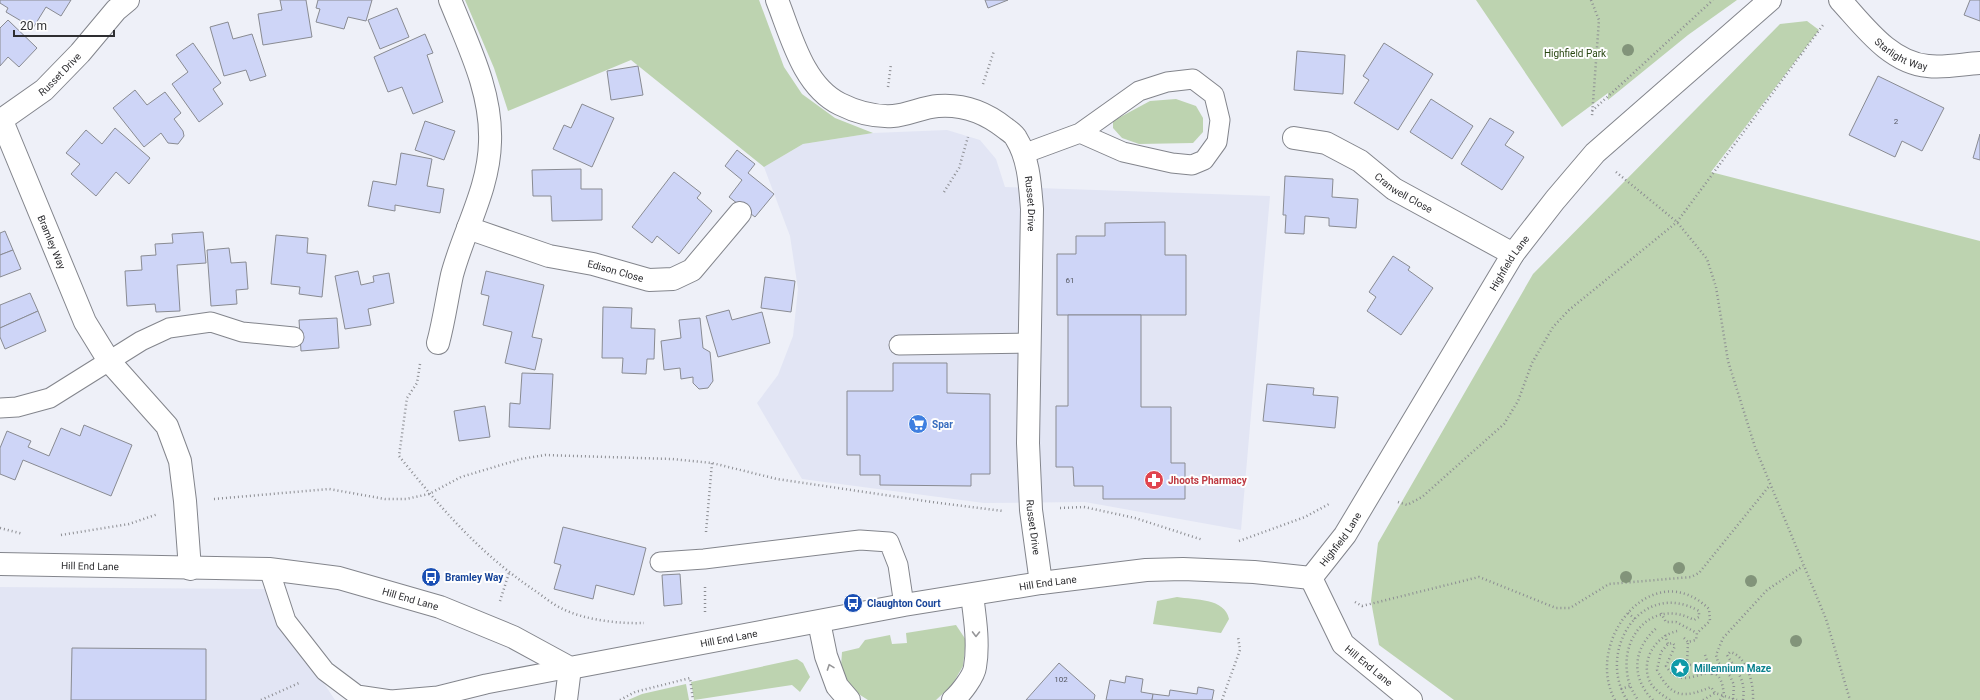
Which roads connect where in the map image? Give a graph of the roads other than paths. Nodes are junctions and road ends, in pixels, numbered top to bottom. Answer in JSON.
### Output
{"nodes":[{"id":1,"x":128,"y":0,"type":"edge"},
{"id":2,"x":450,"y":0,"type":"edge"},
{"id":3,"x":777,"y":0,"type":"edge"},
{"id":4,"x":1770,"y":0,"type":"edge"},
{"id":5,"x":1844,"y":5,"type":"edge"},
{"id":6,"x":1980,"y":63,"type":"edge"},
{"id":7,"x":1,"y":121,"type":"edge"},
{"id":8,"x":1080,"y":133,"type":"junction"},
{"id":9,"x":1294,"y":138,"type":"dead end"},
{"id":10,"x":1023,"y":154,"type":"junction"},
{"id":11,"x":740,"y":214,"type":"dead end"},
{"id":12,"x":468,"y":228,"type":"junction"},
{"id":13,"x":1513,"y":254,"type":"junction"},
{"id":14,"x":294,"y":337,"type":"dead end"},
{"id":15,"x":438,"y":343,"type":"dead end"},
{"id":16,"x":1029,"y":343,"type":"junction"},
{"id":17,"x":899,"y":345,"type":"dead end"},
{"id":18,"x":109,"y":361,"type":"junction"},
{"id":19,"x":0,"y":408,"type":"edge"},
{"id":20,"x":660,"y":562,"type":"dead end"},
{"id":21,"x":0,"y":564,"type":"edge"},
{"id":22,"x":190,"y":568,"type":"junction"},
{"id":23,"x":269,"y":569,"type":"junction"},
{"id":24,"x":1311,"y":578,"type":"junction"},
{"id":25,"x":1041,"y":583,"type":"junction"},
{"id":26,"x":972,"y":595,"type":"junction"},
{"id":27,"x":904,"y":605,"type":"junction"},
{"id":28,"x":819,"y":622,"type":"junction"},
{"id":29,"x":570,"y":668,"type":"junction"},
{"id":30,"x":566,"y":700,"type":"edge"},
{"id":31,"x":849,"y":700,"type":"edge"},
{"id":32,"x":954,"y":700,"type":"edge"},
{"id":33,"x":1411,"y":700,"type":"edge"}],
"edges":[{"from":1,"to":7,"type":"street","name":"Russet Drive"},
{"from":2,"to":12,"type":"street"},
{"from":3,"to":10,"type":"street","name":"Russet Drive"},
{"from":4,"to":13,"type":"street","name":"Highfield Lane"},
{"from":5,"to":6,"type":"street","name":"Starlight Way"},
{"from":7,"to":18,"type":"street","name":"Bramley Way"},
{"from":8,"to":8,"type":"lane"},
{"from":8,"to":10,"type":"lane"},
{"from":9,"to":13,"type":"street","name":"Cranwell Close"},
{"from":10,"to":16,"type":"street","name":"Russet Drive"},
{"from":11,"to":12,"type":"street","name":"Edison Close"},
{"from":12,"to":15,"type":"street"},
{"from":13,"to":24,"type":"street","name":"Highfield Lane"},
{"from":14,"to":18,"type":"lane"},
{"from":16,"to":17,"type":"lane"},
{"from":16,"to":25,"type":"street","name":"Russet Drive"},
{"from":18,"to":19,"type":"lane"},
{"from":18,"to":22,"type":"street","name":"Bramley Way"},
{"from":20,"to":27,"type":"lane"},
{"from":21,"to":22,"type":"street","name":"Hill End Lane"},
{"from":22,"to":23,"type":"street","name":"Hill End Lane"},
{"from":23,"to":29,"type":"street","name":"Hill End Lane"},
{"from":23,"to":29,"type":"lane"},
{"from":24,"to":25,"type":"street","name":"Hill End Lane"},
{"from":24,"to":33,"type":"street","name":"Hill End Lane"},
{"from":25,"to":26,"type":"street","name":"Hill End Lane"},
{"from":26,"to":27,"type":"street","name":"Hill End Lane"},
{"from":26,"to":32,"type":"street","one_way":true},
{"from":27,"to":28,"type":"street","name":"Hill End Lane"},
{"from":28,"to":29,"type":"street","name":"Hill End Lane"},
{"from":31,"to":28,"type":"street","one_way":true},
{"from":29,"to":30,"type":"street"}]}
